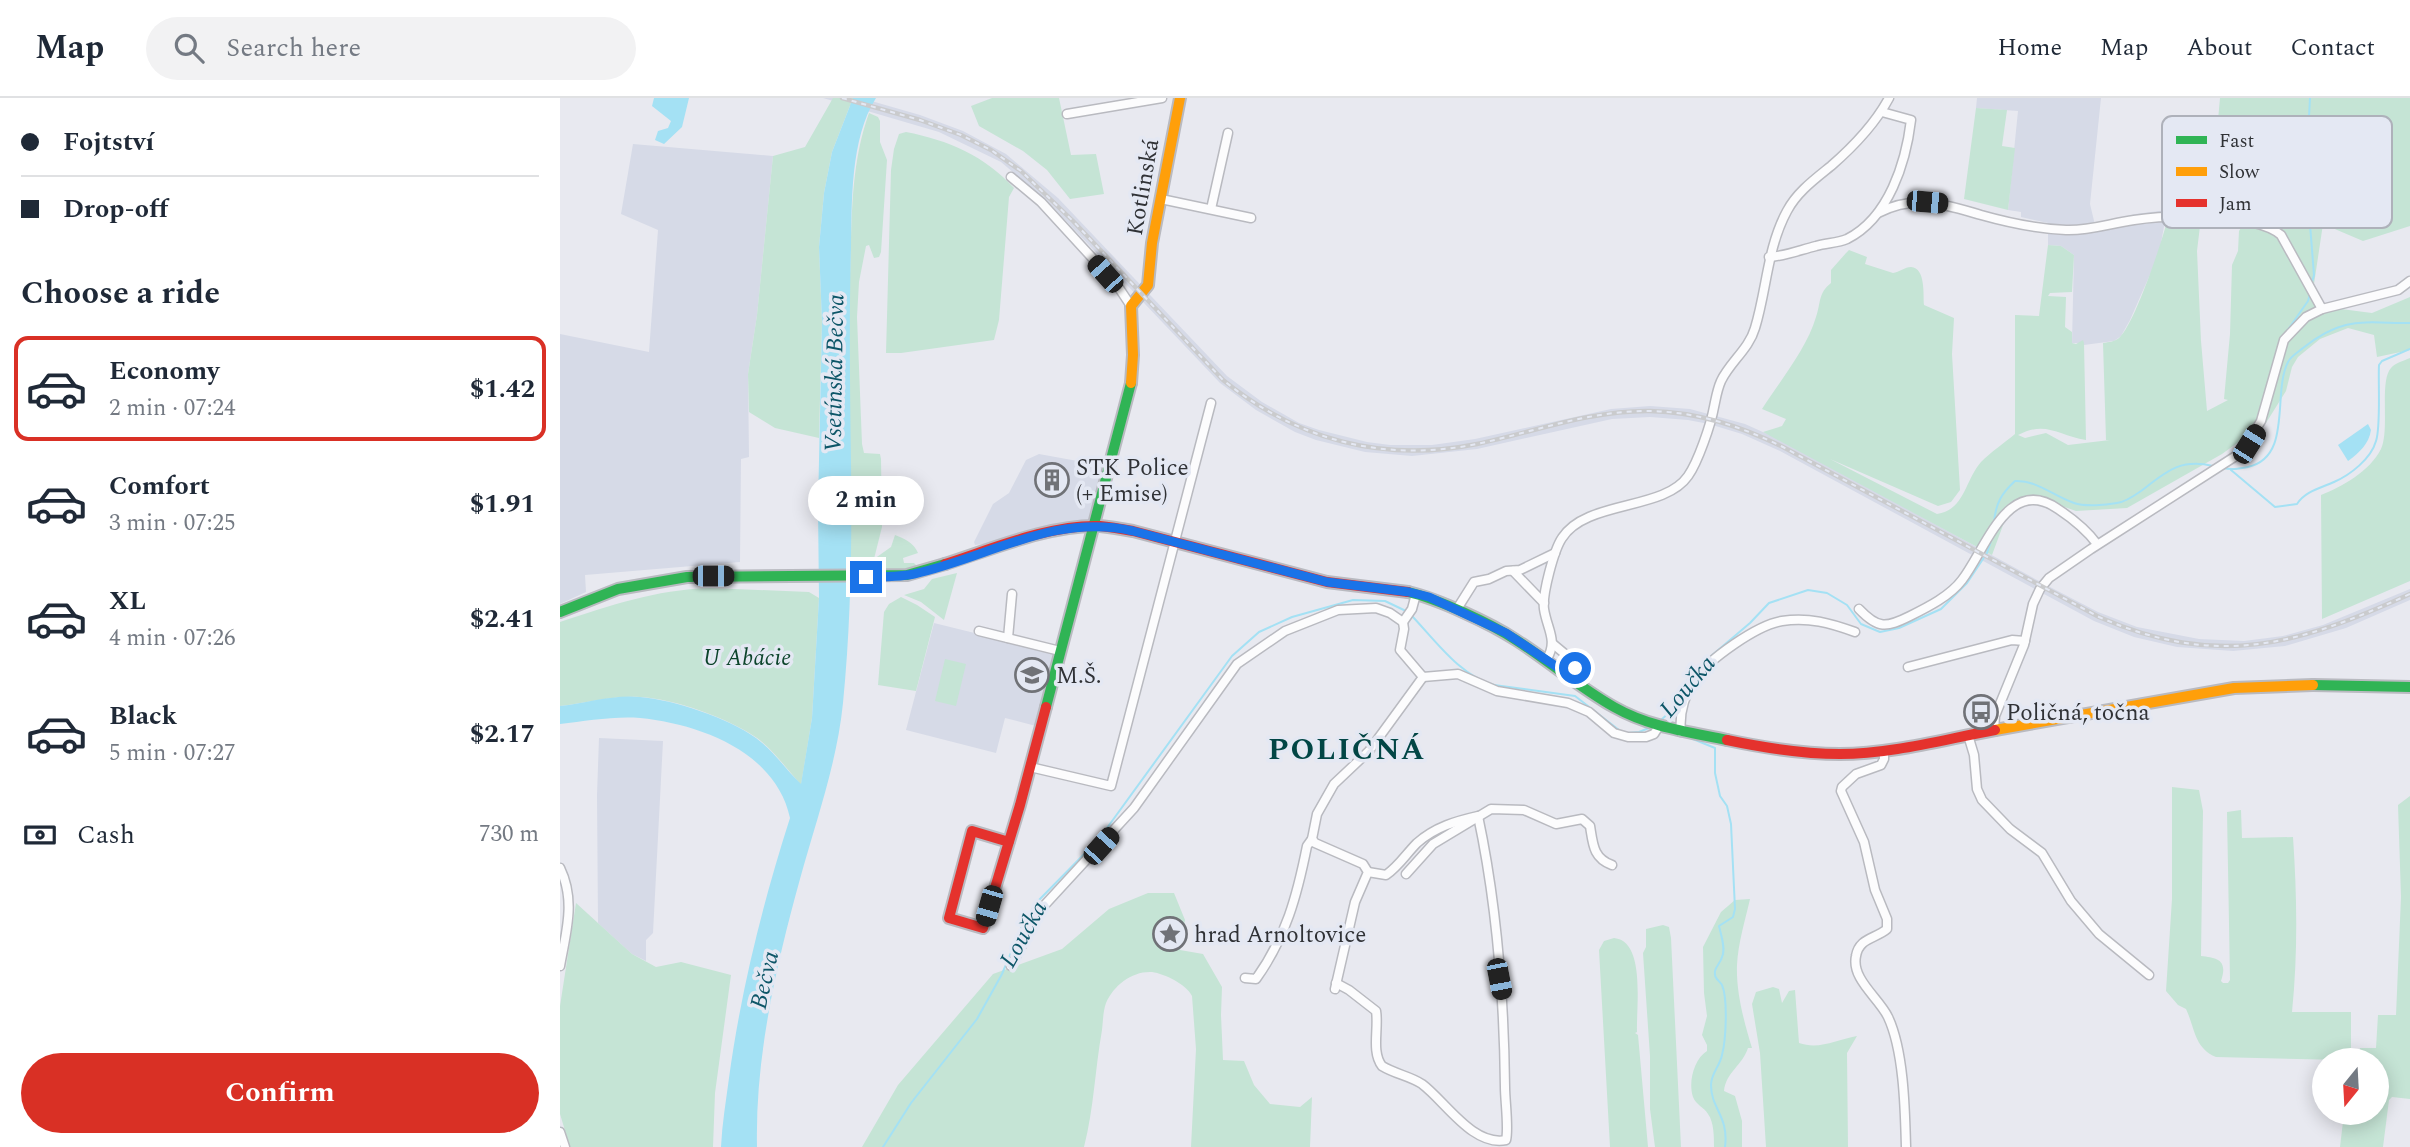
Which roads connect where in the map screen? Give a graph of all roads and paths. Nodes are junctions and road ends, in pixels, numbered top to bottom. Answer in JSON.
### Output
{"nodes":[{"id":1,"x":1162,"y":98,"type":"edge"},
{"id":2,"x":1180,"y":98,"type":"edge"},
{"id":3,"x":1889,"y":98,"type":"edge"},
{"id":4,"x":1882,"y":111,"type":"junction"},
{"id":5,"x":1067,"y":114,"type":"dead end"},
{"id":6,"x":1228,"y":133,"type":"dead end"},
{"id":7,"x":1011,"y":177,"type":"dead end"},
{"id":8,"x":1161,"y":199,"type":"junction"},
{"id":9,"x":1210,"y":209,"type":"junction"},
{"id":10,"x":1878,"y":213,"type":"junction"},
{"id":11,"x":1251,"y":218,"type":"dead end"},
{"id":12,"x":2162,"y":218,"type":"edge"},
{"id":13,"x":2270,"y":228,"type":"edge"},
{"id":14,"x":1769,"y":257,"type":"junction"},
{"id":15,"x":2410,"y":281,"type":"edge"},
{"id":16,"x":1131,"y":306,"type":"junction"},
{"id":17,"x":2322,"y":309,"type":"junction"},
{"id":18,"x":1211,"y":403,"type":"dead end"},
{"id":19,"x":1093,"y":525,"type":"junction"},
{"id":20,"x":1174,"y":542,"type":"junction"},
{"id":21,"x":2097,"y":544,"type":"junction"},
{"id":22,"x":1555,"y":554,"type":"junction"},
{"id":23,"x":1513,"y":571,"type":"junction"},
{"id":24,"x":1012,"y":594,"type":"dead end"},
{"id":25,"x":1416,"y":594,"type":"junction"},
{"id":26,"x":1544,"y":603,"type":"junction"},
{"id":27,"x":1457,"y":609,"type":"junction"},
{"id":28,"x":1859,"y":609,"type":"dead end"},
{"id":29,"x":560,"y":612,"type":"edge"},
{"id":30,"x":1407,"y":616,"type":"junction"},
{"id":31,"x":979,"y":631,"type":"dead end"},
{"id":32,"x":1855,"y":632,"type":"dead end"},
{"id":33,"x":1008,"y":638,"type":"junction"},
{"id":34,"x":2025,"y":641,"type":"junction"},
{"id":35,"x":1553,"y":644,"type":"junction"},
{"id":36,"x":1060,"y":652,"type":"junction"},
{"id":37,"x":1547,"y":659,"type":"junction"},
{"id":38,"x":1908,"y":667,"type":"dead end"},
{"id":39,"x":1423,"y":677,"type":"junction"},
{"id":40,"x":1572,"y":677,"type":"junction"},
{"id":41,"x":2410,"y":687,"type":"edge"},
{"id":42,"x":1659,"y":726,"type":"junction"},
{"id":43,"x":1994,"y":731,"type":"junction"},
{"id":44,"x":1681,"y":732,"type":"junction"},
{"id":45,"x":1968,"y":736,"type":"junction"},
{"id":46,"x":1884,"y":750,"type":"junction"},
{"id":47,"x":1030,"y":766,"type":"junction"},
{"id":48,"x":1478,"y":816,"type":"junction"},
{"id":49,"x":1312,"y":839,"type":"junction"},
{"id":50,"x":1009,"y":842,"type":"junction"},
{"id":51,"x":1612,"y":864,"type":"dead end"},
{"id":52,"x":560,"y":868,"type":"edge"},
{"id":53,"x":1368,"y":872,"type":"junction"},
{"id":54,"x":1406,"y":874,"type":"dead end"},
{"id":55,"x":560,"y":966,"type":"edge"},
{"id":56,"x":1011,"y":966,"type":"dead end"},
{"id":57,"x":2149,"y":975,"type":"dead end"},
{"id":58,"x":1245,"y":978,"type":"dead end"},
{"id":59,"x":560,"y":1132,"type":"edge"},
{"id":60,"x":565,"y":1147,"type":"edge"},
{"id":61,"x":1906,"y":1147,"type":"edge"}],
"edges":[{"from":1,"to":5,"type":"street"},
{"from":2,"to":8,"type":"main road","name":"Kotlinská"},
{"from":3,"to":4,"type":"street"},
{"from":4,"to":10,"type":"street"},
{"from":4,"to":14,"type":"street"},
{"from":6,"to":9,"type":"street"},
{"from":7,"to":16,"type":"street"},
{"from":8,"to":9,"type":"street"},
{"from":8,"to":16,"type":"main road","name":"Kotlinská"},
{"from":9,"to":11,"type":"street"},
{"from":10,"to":12,"type":"street"},
{"from":10,"to":14,"type":"street"},
{"from":13,"to":17,"type":"street"},
{"from":14,"to":22,"type":"street"},
{"from":15,"to":17,"type":"street"},
{"from":16,"to":19,"type":"main road"},
{"from":17,"to":21,"type":"street"},
{"from":18,"to":20,"type":"street"},
{"from":19,"to":20,"type":"main road"},
{"from":19,"to":29,"type":"main road"},
{"from":19,"to":36,"type":"main road"},
{"from":20,"to":25,"type":"main road"},
{"from":20,"to":47,"type":"street"},
{"from":21,"to":28,"type":"street"},
{"from":21,"to":34,"type":"street"},
{"from":22,"to":23,"type":"street"},
{"from":22,"to":26,"type":"street"},
{"from":23,"to":26,"type":"street"},
{"from":23,"to":27,"type":"street"},
{"from":24,"to":33,"type":"street"},
{"from":25,"to":27,"type":"main road"},
{"from":25,"to":30,"type":"street"},
{"from":26,"to":35,"type":"street"},
{"from":27,"to":37,"type":"main road"},
{"from":30,"to":39,"type":"street"},
{"from":30,"to":56,"type":"street"},
{"from":31,"to":33,"type":"street"},
{"from":32,"to":44,"type":"street"},
{"from":33,"to":36,"type":"street"},
{"from":34,"to":38,"type":"street"},
{"from":34,"to":43,"type":"street"},
{"from":35,"to":37,"type":"street"},
{"from":35,"to":40,"type":"street"},
{"from":36,"to":47,"type":"main road"},
{"from":37,"to":40,"type":"main road"},
{"from":39,"to":42,"type":"street"},
{"from":39,"to":49,"type":"street"},
{"from":40,"to":42,"type":"main road"},
{"from":41,"to":43,"type":"main road"},
{"from":42,"to":44,"type":"main road"},
{"from":43,"to":45,"type":"main road"},
{"from":44,"to":46,"type":"main road"},
{"from":45,"to":46,"type":"main road"},
{"from":45,"to":57,"type":"street"},
{"from":46,"to":61,"type":"street"},
{"from":47,"to":50,"type":"main road"},
{"from":48,"to":51,"type":"street"},
{"from":48,"to":53,"type":"street"},
{"from":48,"to":53,"type":"street"},
{"from":48,"to":54,"type":"street"},
{"from":49,"to":53,"type":"street"},
{"from":49,"to":58,"type":"street"},
{"from":50,"to":50,"type":"main road"},
{"from":52,"to":55,"type":"street"},
{"from":59,"to":60,"type":"street"}]}
